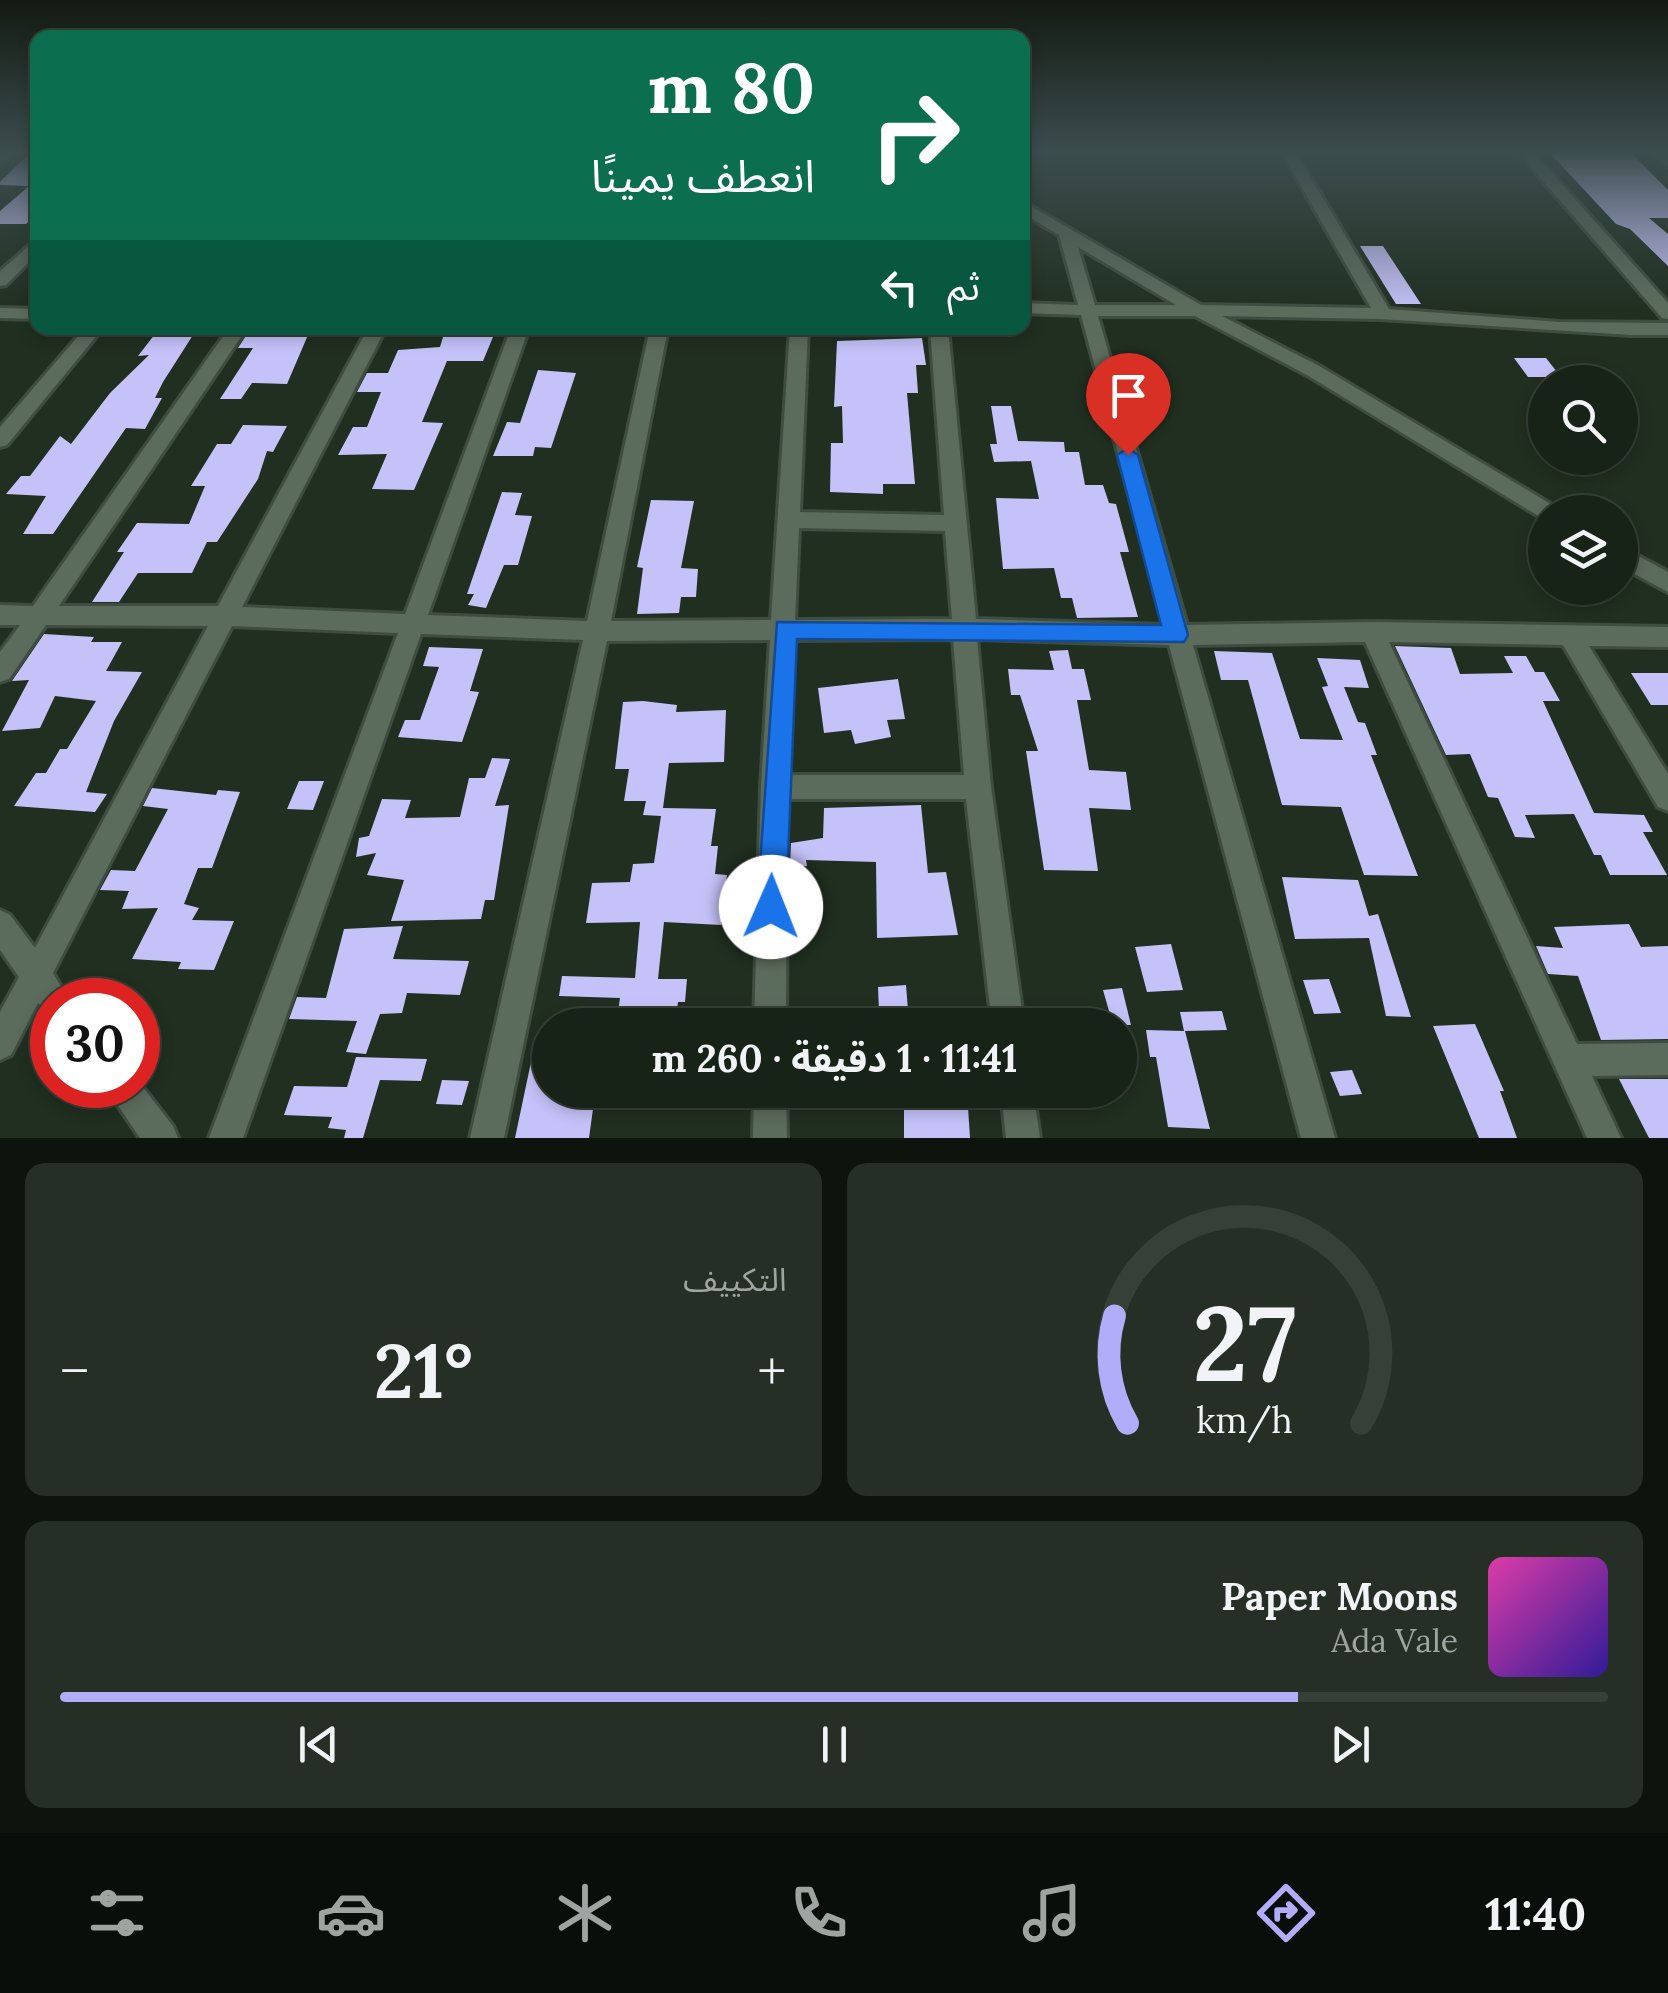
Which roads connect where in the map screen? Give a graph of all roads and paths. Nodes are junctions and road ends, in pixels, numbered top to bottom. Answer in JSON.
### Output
{"nodes":[{"id":1,"x":1319,"y":204,"type":"edge"},
{"id":2,"x":1571,"y":204,"type":"edge"},
{"id":3,"x":1030,"y":211,"type":"edge"},
{"id":4,"x":1066,"y":231,"type":"junction"},
{"id":5,"x":30,"y":250,"type":"edge"},
{"id":6,"x":0,"y":280,"type":"edge"},
{"id":7,"x":1191,"y":307,"type":"junction"},
{"id":8,"x":1030,"y":308,"type":"edge"},
{"id":9,"x":1089,"y":311,"type":"junction"},
{"id":10,"x":0,"y":313,"type":"edge"},
{"id":11,"x":30,"y":314,"type":"edge"},
{"id":12,"x":1382,"y":314,"type":"junction"},
{"id":13,"x":1668,"y":314,"type":"edge"},
{"id":14,"x":1668,"y":329,"type":"edge"},
{"id":15,"x":88,"y":335,"type":"edge"},
{"id":16,"x":233,"y":335,"type":"edge"},
{"id":17,"x":373,"y":335,"type":"edge"},
{"id":18,"x":517,"y":335,"type":"edge"},
{"id":19,"x":657,"y":335,"type":"edge"},
{"id":20,"x":799,"y":335,"type":"edge"},
{"id":21,"x":940,"y":335,"type":"edge"},
{"id":22,"x":0,"y":440,"type":"edge"},
{"id":23,"x":1528,"y":501,"type":"edge"},
{"id":24,"x":790,"y":520,"type":"junction"},
{"id":25,"x":956,"y":523,"type":"junction"},
{"id":26,"x":1638,"y":566,"type":"edge"},
{"id":27,"x":1668,"y":583,"type":"edge"},
{"id":28,"x":0,"y":614,"type":"edge"},
{"id":29,"x":40,"y":616,"type":"junction"},
{"id":30,"x":225,"y":616,"type":"junction"},
{"id":31,"x":410,"y":623,"type":"junction"},
{"id":32,"x":785,"y":629,"type":"junction"},
{"id":33,"x":965,"y":629,"type":"junction"},
{"id":34,"x":594,"y":631,"type":"junction"},
{"id":35,"x":1372,"y":632,"type":"junction"},
{"id":36,"x":1570,"y":634,"type":"junction"},
{"id":37,"x":1176,"y":635,"type":"junction"},
{"id":38,"x":1668,"y":637,"type":"edge"},
{"id":39,"x":0,"y":672,"type":"edge"},
{"id":40,"x":978,"y":786,"type":"junction"},
{"id":41,"x":774,"y":788,"type":"junction"},
{"id":42,"x":1668,"y":798,"type":"edge"},
{"id":43,"x":0,"y":925,"type":"edge"},
{"id":44,"x":38,"y":978,"type":"edge"},
{"id":45,"x":50,"y":978,"type":"edge"},
{"id":46,"x":30,"y":1007,"type":"edge"},
{"id":47,"x":770,"y":1008,"type":"edge"},
{"id":48,"x":1006,"y":1008,"type":"edge"},
{"id":49,"x":0,"y":1044,"type":"edge"},
{"id":50,"x":1668,"y":1059,"type":"edge"},
{"id":51,"x":1568,"y":1060,"type":"junction"},
{"id":52,"x":137,"y":1108,"type":"edge"},
{"id":53,"x":770,"y":1108,"type":"edge"},
{"id":54,"x":1019,"y":1108,"type":"edge"},
{"id":55,"x":160,"y":1138,"type":"edge"},
{"id":56,"x":226,"y":1138,"type":"edge"},
{"id":57,"x":488,"y":1138,"type":"edge"},
{"id":58,"x":770,"y":1138,"type":"edge"},
{"id":59,"x":1023,"y":1138,"type":"edge"},
{"id":60,"x":1318,"y":1138,"type":"edge"},
{"id":61,"x":1604,"y":1138,"type":"edge"}],
"edges":[{"from":1,"to":12,"type":"street"},
{"from":2,"to":13,"type":"street"},
{"from":3,"to":4,"type":"street"},
{"from":4,"to":7,"type":"street"},
{"from":4,"to":9,"type":"street"},
{"from":5,"to":6,"type":"street"},
{"from":7,"to":9,"type":"street"},
{"from":7,"to":12,"type":"street"},
{"from":7,"to":23,"type":"street"},
{"from":8,"to":9,"type":"street"},
{"from":9,"to":37,"type":"street"},
{"from":10,"to":11,"type":"street"},
{"from":12,"to":14,"type":"street"},
{"from":15,"to":22,"type":"street"},
{"from":16,"to":29,"type":"street"},
{"from":17,"to":30,"type":"street"},
{"from":18,"to":31,"type":"street"},
{"from":19,"to":34,"type":"street"},
{"from":20,"to":24,"type":"street"},
{"from":21,"to":25,"type":"street"},
{"from":24,"to":25,"type":"street"},
{"from":24,"to":32,"type":"street"},
{"from":25,"to":33,"type":"street"},
{"from":26,"to":27,"type":"street"},
{"from":28,"to":29,"type":"street"},
{"from":29,"to":30,"type":"street"},
{"from":29,"to":39,"type":"street"},
{"from":30,"to":31,"type":"street"},
{"from":30,"to":45,"type":"street"},
{"from":31,"to":34,"type":"street"},
{"from":31,"to":56,"type":"street"},
{"from":32,"to":33,"type":"street"},
{"from":32,"to":34,"type":"street"},
{"from":32,"to":41,"type":"street"},
{"from":33,"to":37,"type":"street"},
{"from":33,"to":40,"type":"street"},
{"from":34,"to":57,"type":"street"},
{"from":35,"to":36,"type":"street"},
{"from":35,"to":37,"type":"street"},
{"from":35,"to":51,"type":"street"},
{"from":36,"to":38,"type":"street"},
{"from":36,"to":42,"type":"street"},
{"from":37,"to":60,"type":"street"},
{"from":40,"to":41,"type":"street"},
{"from":40,"to":48,"type":"street"},
{"from":41,"to":47,"type":"street"},
{"from":43,"to":44,"type":"street"},
{"from":46,"to":49,"type":"street"},
{"from":50,"to":51,"type":"street"},
{"from":51,"to":61,"type":"street"},
{"from":52,"to":55,"type":"street"},
{"from":53,"to":58,"type":"street"},
{"from":54,"to":59,"type":"street"}]}
